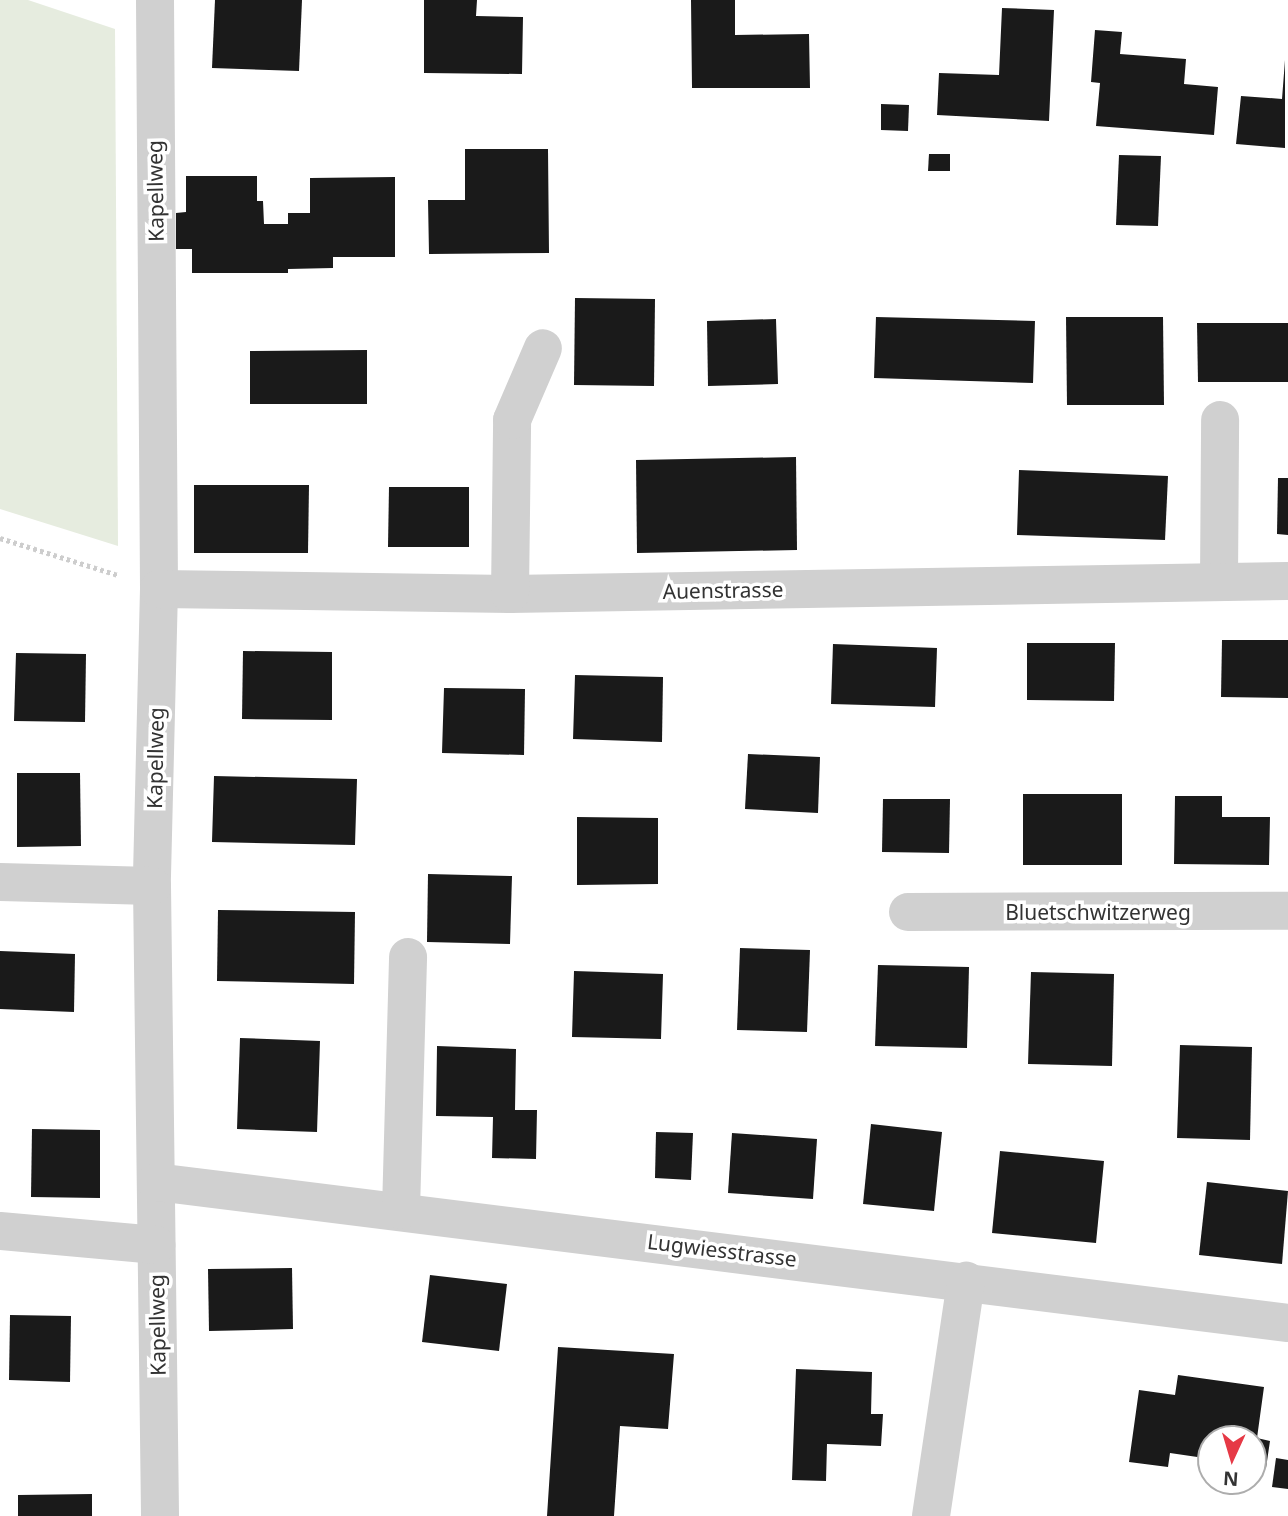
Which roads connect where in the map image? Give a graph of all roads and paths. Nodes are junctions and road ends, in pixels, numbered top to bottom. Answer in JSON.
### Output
{"nodes":[{"id":1,"x":155,"y":0,"type":"edge"},
{"id":2,"x":542,"y":348,"type":"dead end"},
{"id":3,"x":1220,"y":420,"type":"dead end"},
{"id":4,"x":0,"y":538,"type":"edge"},
{"id":5,"x":1219,"y":580,"type":"junction"},
{"id":6,"x":1288,"y":581,"type":"edge"},
{"id":7,"x":159,"y":589,"type":"junction"},
{"id":8,"x":510,"y":594,"type":"junction"},
{"id":9,"x":0,"y":882,"type":"edge"},
{"id":10,"x":152,"y":886,"type":"junction"},
{"id":11,"x":1288,"y":911,"type":"edge"},
{"id":12,"x":908,"y":912,"type":"dead end"},
{"id":13,"x":408,"y":957,"type":"dead end"},
{"id":14,"x":156,"y":1182,"type":"junction"},
{"id":15,"x":401,"y":1210,"type":"junction"},
{"id":16,"x":0,"y":1231,"type":"edge"},
{"id":17,"x":156,"y":1245,"type":"junction"},
{"id":18,"x":966,"y":1281,"type":"junction"},
{"id":19,"x":1288,"y":1323,"type":"edge"},
{"id":20,"x":160,"y":1516,"type":"edge"},
{"id":21,"x":931,"y":1516,"type":"edge"}],
"edges":[{"from":1,"to":7,"type":"street","name":"Kapellweg"},
{"from":2,"to":8,"type":"street"},
{"from":3,"to":5,"type":"street"},
{"from":4,"to":7,"type":"path"},
{"from":5,"to":6,"type":"street","name":"Auenstrasse"},
{"from":5,"to":8,"type":"street","name":"Auenstrasse"},
{"from":7,"to":8,"type":"street","name":"Auenstrasse"},
{"from":7,"to":10,"type":"street","name":"Kapellweg"},
{"from":9,"to":10,"type":"street"},
{"from":10,"to":14,"type":"street","name":"Kapellweg"},
{"from":11,"to":12,"type":"street","name":"Bluetschwitzerweg"},
{"from":13,"to":15,"type":"street"},
{"from":14,"to":15,"type":"street","name":"Lugwiesstrasse"},
{"from":14,"to":17,"type":"street","name":"Kapellweg"},
{"from":15,"to":18,"type":"street","name":"Lugwiesstrasse"},
{"from":16,"to":17,"type":"street"},
{"from":17,"to":20,"type":"street","name":"Kapellweg"},
{"from":18,"to":19,"type":"street","name":"Lugwiesstrasse"},
{"from":18,"to":21,"type":"street"}]}
